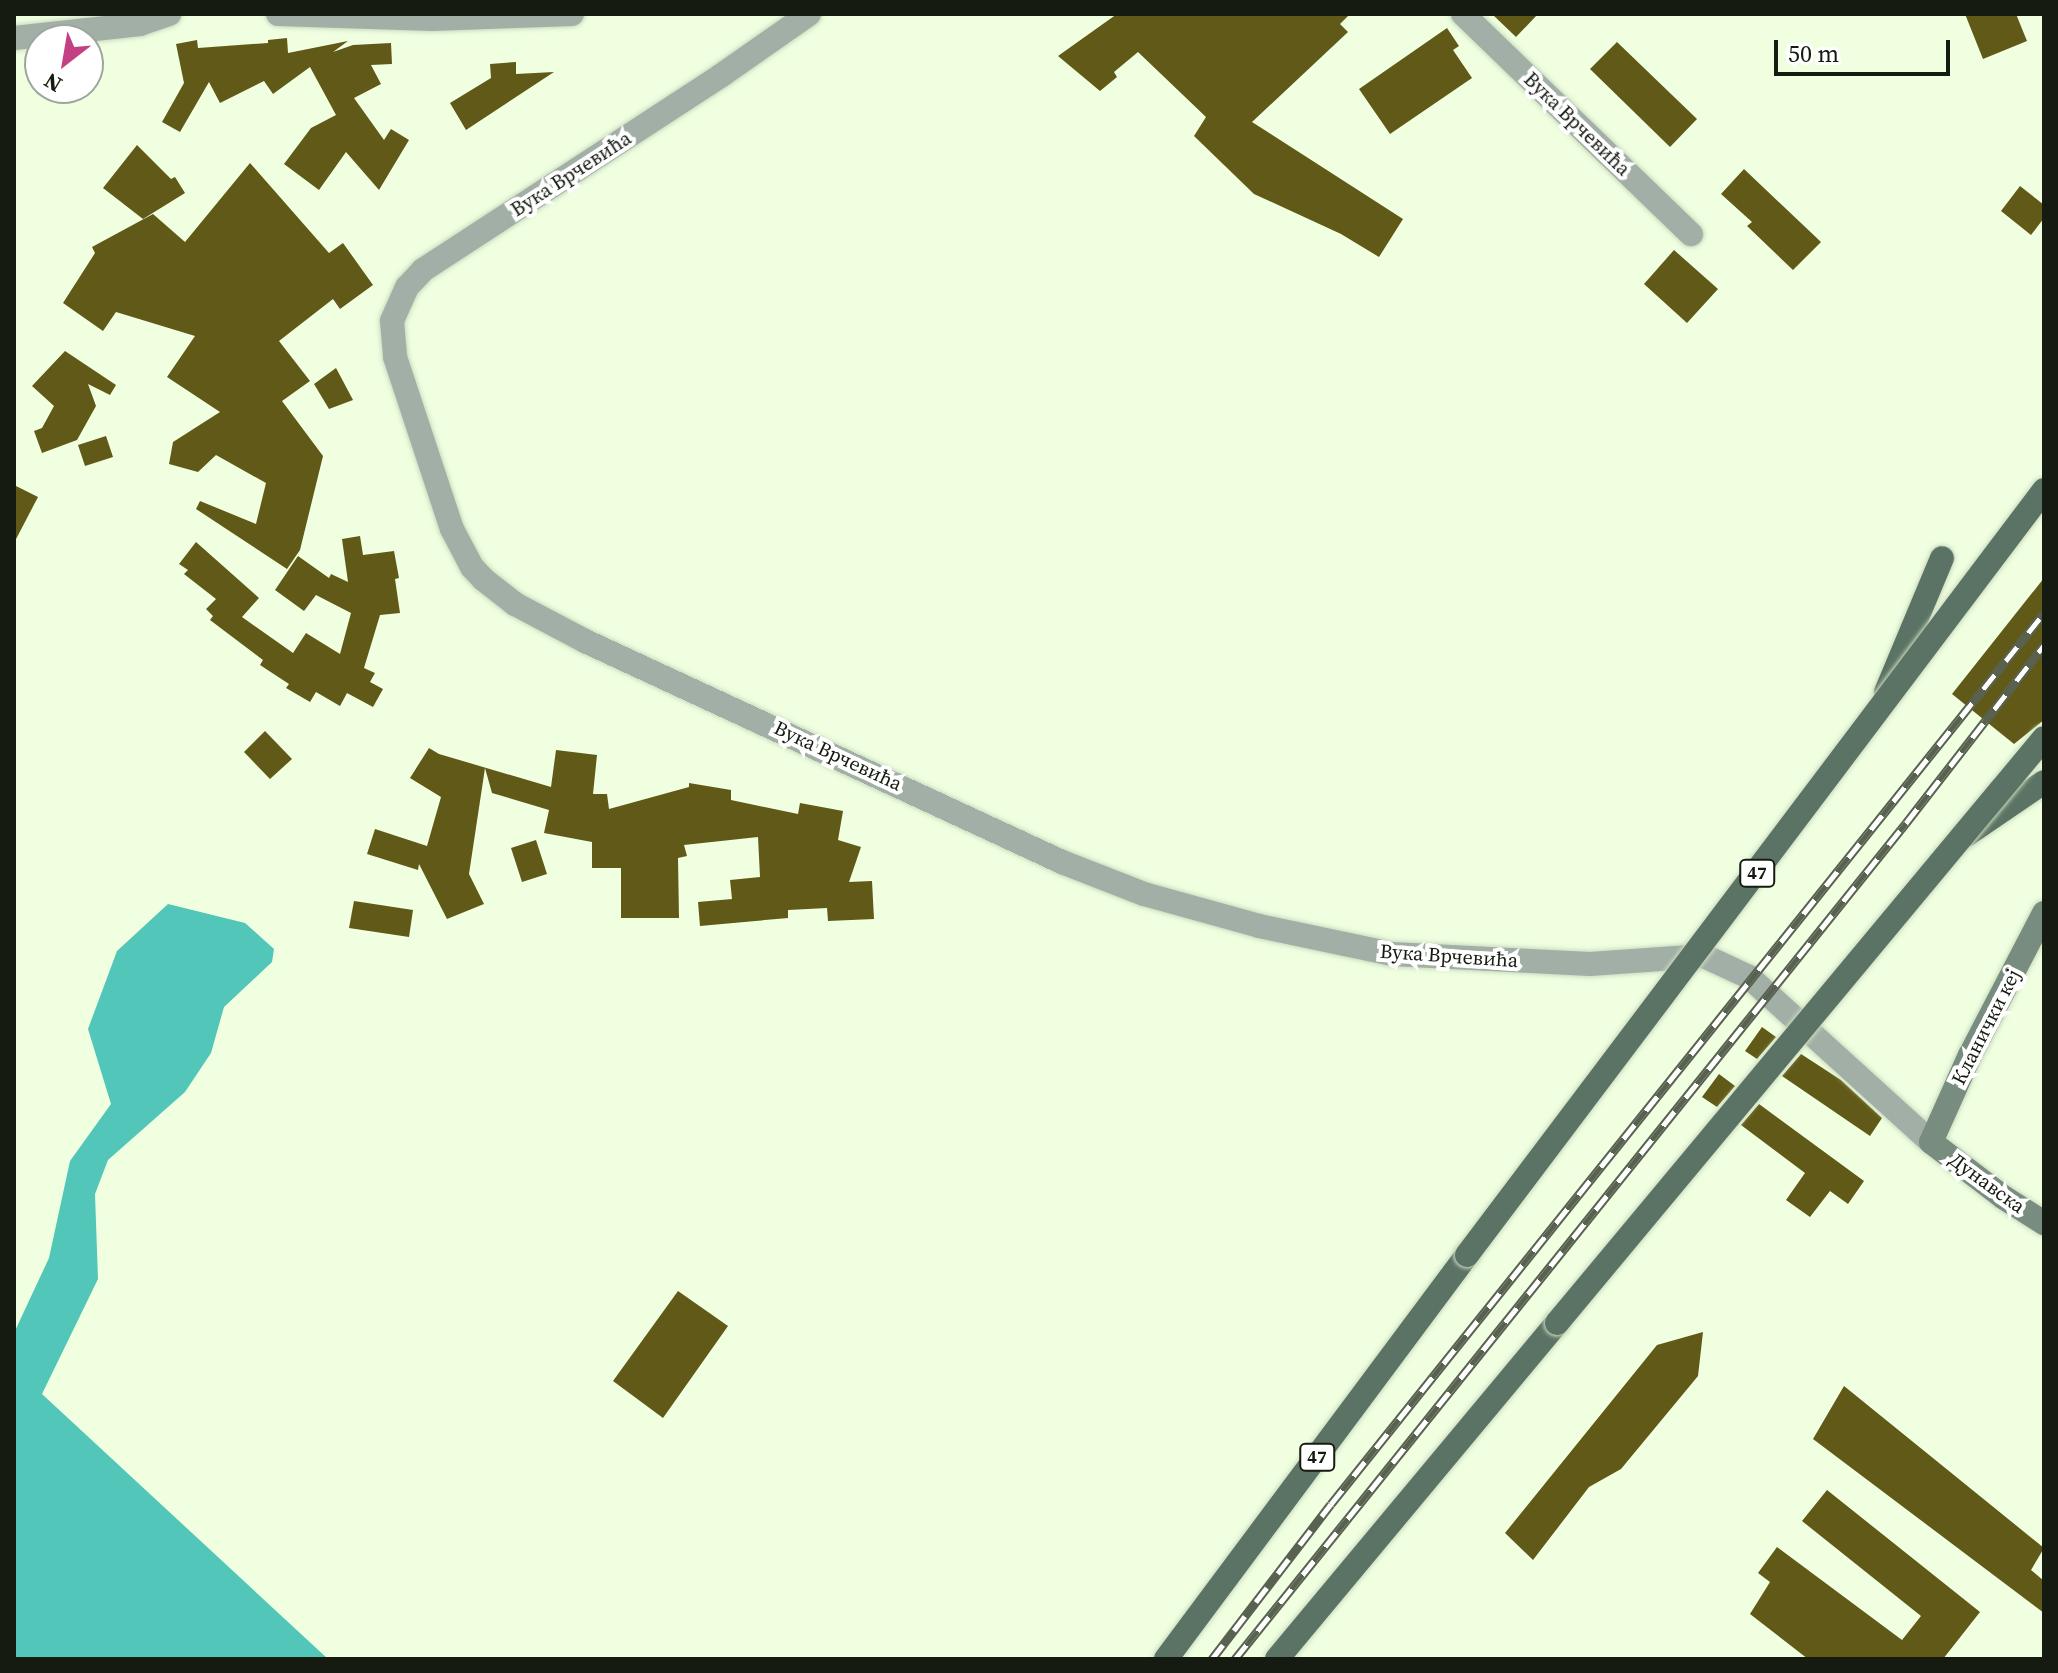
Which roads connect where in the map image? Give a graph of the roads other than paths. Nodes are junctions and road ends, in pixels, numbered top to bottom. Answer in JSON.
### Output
{"nodes":[{"id":1,"x":169,"y":14,"type":"edge"},
{"id":2,"x":278,"y":14,"type":"edge"},
{"id":3,"x":572,"y":14,"type":"edge"},
{"id":4,"x":809,"y":14,"type":"edge"},
{"id":5,"x":1463,"y":14,"type":"edge"},
{"id":6,"x":14,"y":38,"type":"edge"},
{"id":7,"x":1691,"y":234,"type":"dead end"},
{"id":8,"x":2044,"y":490,"type":"edge"},
{"id":9,"x":1942,"y":558,"type":"dead end"},
{"id":10,"x":1877,"y":713,"type":"junction"},
{"id":11,"x":2044,"y":738,"type":"edge"},
{"id":12,"x":2044,"y":782,"type":"edge"},
{"id":13,"x":1964,"y":836,"type":"junction"},
{"id":14,"x":2044,"y":913,"type":"edge"},
{"id":15,"x":1931,"y":1142,"type":"junction"},
{"id":16,"x":2044,"y":1223,"type":"edge"},
{"id":17,"x":1166,"y":1659,"type":"edge"},
{"id":18,"x":1277,"y":1659,"type":"edge"}],
"edges":[{"from":1,"to":6,"type":"street"},
{"from":2,"to":3,"type":"street"},
{"from":4,"to":15,"type":"street","name":"Вука Врчевића"},
{"from":5,"to":7,"type":"street","name":"Вука Врчевића"},
{"from":8,"to":10,"type":"main road","number":"47","bridge":true},
{"from":9,"to":10,"type":"main road","bridge":true},
{"from":10,"to":17,"type":"main road","number":"47","bridge":true},
{"from":11,"to":13,"type":"main road","bridge":true},
{"from":12,"to":13,"type":"main road"},
{"from":13,"to":18,"type":"main road","bridge":true},
{"from":14,"to":15,"type":"main road","name":"Кланички кеј"},
{"from":15,"to":16,"type":"main road","name":"Дунавска"}]}
